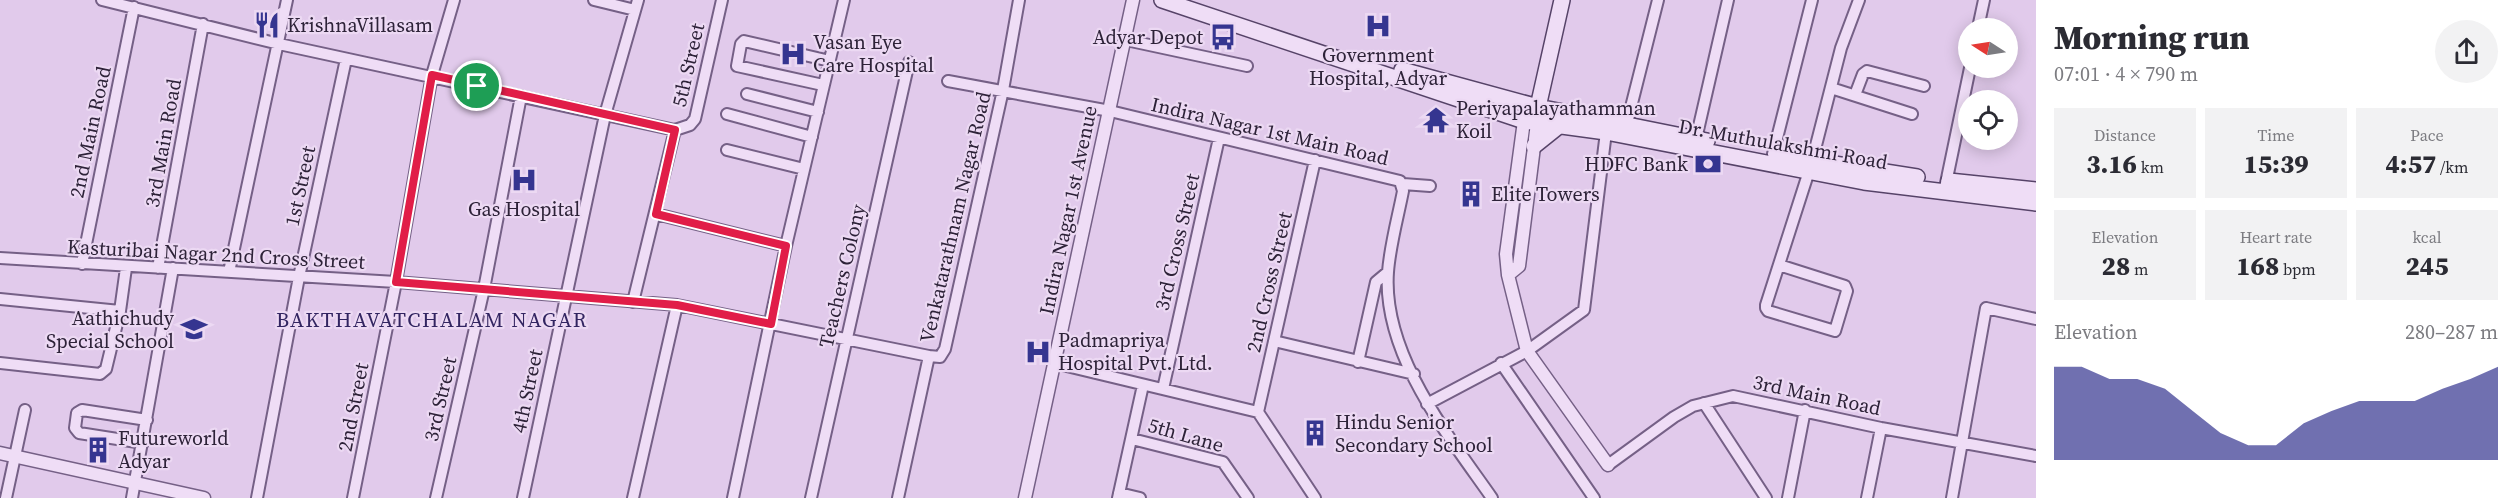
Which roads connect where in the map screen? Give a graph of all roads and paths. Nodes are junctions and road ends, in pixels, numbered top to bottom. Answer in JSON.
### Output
{"nodes":[{"id":1,"x":102,"y":0,"type":"edge"},
{"id":2,"x":287,"y":0,"type":"edge"},
{"id":3,"x":453,"y":0,"type":"edge"},
{"id":4,"x":594,"y":0,"type":"edge"},
{"id":5,"x":722,"y":0,"type":"edge"},
{"id":6,"x":844,"y":0,"type":"edge"},
{"id":7,"x":1019,"y":0,"type":"edge"},
{"id":8,"x":1132,"y":0,"type":"edge"},
{"id":9,"x":1162,"y":0,"type":"edge"},
{"id":10,"x":1562,"y":0,"type":"edge"},
{"id":11,"x":1658,"y":0,"type":"edge"},
{"id":12,"x":1728,"y":0,"type":"edge"},
{"id":13,"x":1812,"y":0,"type":"edge"},
{"id":14,"x":1859,"y":0,"type":"edge"},
{"id":15,"x":1984,"y":0,"type":"edge"},
{"id":16,"x":636,"y":5,"type":"edge"},
{"id":17,"x":134,"y":7,"type":"junction"},
{"id":18,"x":1980,"y":18,"type":"edge"},
{"id":19,"x":203,"y":24,"type":"junction"},
{"id":20,"x":1126,"y":40,"type":"junction"},
{"id":21,"x":279,"y":44,"type":"junction"},
{"id":22,"x":346,"y":59,"type":"junction"},
{"id":23,"x":830,"y":61,"type":"junction"},
{"id":24,"x":909,"y":62,"type":"dead end"},
{"id":25,"x":1247,"y":66,"type":"dead end"},
{"id":26,"x":432,"y":75,"type":"junction"},
{"id":27,"x":1401,"y":75,"type":"junction"},
{"id":28,"x":1968,"y":78,"type":"edge"},
{"id":29,"x":948,"y":81,"type":"dead end"},
{"id":30,"x":823,"y":85,"type":"junction"},
{"id":31,"x":1924,"y":86,"type":"dead end"},
{"id":32,"x":1831,"y":88,"type":"junction"},
{"id":33,"x":1003,"y":90,"type":"junction"},
{"id":34,"x":747,"y":94,"type":"dead end"},
{"id":35,"x":521,"y":96,"type":"junction"},
{"id":36,"x":1855,"y":96,"type":"junction"},
{"id":37,"x":1533,"y":106,"type":"junction"},
{"id":38,"x":1110,"y":111,"type":"junction"},
{"id":39,"x":818,"y":112,"type":"junction"},
{"id":40,"x":728,"y":114,"type":"dead end"},
{"id":41,"x":1912,"y":114,"type":"dead end"},
{"id":42,"x":605,"y":115,"type":"junction"},
{"id":43,"x":1530,"y":122,"type":"junction"},
{"id":44,"x":1627,"y":123,"type":"junction"},
{"id":45,"x":1559,"y":126,"type":"junction"},
{"id":46,"x":675,"y":130,"type":"junction"},
{"id":47,"x":1606,"y":132,"type":"junction"},
{"id":48,"x":812,"y":137,"type":"junction"},
{"id":49,"x":1219,"y":138,"type":"junction"},
{"id":50,"x":1696,"y":139,"type":"junction"},
{"id":51,"x":1534,"y":146,"type":"junction"},
{"id":52,"x":727,"y":150,"type":"dead end"},
{"id":53,"x":1773,"y":154,"type":"junction"},
{"id":54,"x":1315,"y":160,"type":"junction"},
{"id":55,"x":1810,"y":166,"type":"junction"},
{"id":56,"x":804,"y":169,"type":"junction"},
{"id":57,"x":1403,"y":184,"type":"junction"},
{"id":58,"x":1430,"y":186,"type":"dead end"},
{"id":59,"x":1945,"y":186,"type":"junction"},
{"id":60,"x":2036,"y":190,"type":"edge"},
{"id":61,"x":2036,"y":203,"type":"edge"},
{"id":62,"x":656,"y":214,"type":"junction"},
{"id":63,"x":786,"y":246,"type":"junction"},
{"id":64,"x":1506,"y":254,"type":"junction"},
{"id":65,"x":1520,"y":257,"type":"junction"},
{"id":66,"x":0,"y":258,"type":"edge"},
{"id":67,"x":82,"y":264,"type":"junction"},
{"id":68,"x":1779,"y":265,"type":"junction"},
{"id":69,"x":126,"y":268,"type":"junction"},
{"id":70,"x":158,"y":268,"type":"junction"},
{"id":71,"x":173,"y":268,"type":"junction"},
{"id":72,"x":229,"y":272,"type":"junction"},
{"id":73,"x":1388,"y":272,"type":"junction"},
{"id":74,"x":1508,"y":275,"type":"junction"},
{"id":75,"x":299,"y":277,"type":"junction"},
{"id":76,"x":396,"y":282,"type":"junction"},
{"id":77,"x":484,"y":289,"type":"junction"},
{"id":78,"x":566,"y":296,"type":"junction"},
{"id":79,"x":0,"y":299,"type":"edge"},
{"id":80,"x":633,"y":302,"type":"junction"},
{"id":81,"x":677,"y":305,"type":"junction"},
{"id":82,"x":120,"y":311,"type":"junction"},
{"id":83,"x":2036,"y":320,"type":"edge"},
{"id":84,"x":771,"y":324,"type":"junction"},
{"id":85,"x":845,"y":338,"type":"junction"},
{"id":86,"x":1274,"y":341,"type":"junction"},
{"id":87,"x":1527,"y":351,"type":"junction"},
{"id":88,"x":929,"y":356,"type":"junction"},
{"id":89,"x":1358,"y":362,"type":"junction"},
{"id":90,"x":0,"y":363,"type":"edge"},
{"id":91,"x":1054,"y":363,"type":"junction"},
{"id":92,"x":1501,"y":363,"type":"junction"},
{"id":93,"x":1414,"y":374,"type":"junction"},
{"id":94,"x":1143,"y":385,"type":"junction"},
{"id":95,"x":1163,"y":389,"type":"junction"},
{"id":96,"x":1704,"y":403,"type":"junction"},
{"id":97,"x":1427,"y":404,"type":"junction"},
{"id":98,"x":25,"y":410,"type":"dead end"},
{"id":99,"x":1805,"y":411,"type":"junction"},
{"id":100,"x":1258,"y":412,"type":"junction"},
{"id":101,"x":147,"y":420,"type":"junction"},
{"id":102,"x":1881,"y":428,"type":"junction"},
{"id":103,"x":1132,"y":439,"type":"junction"},
{"id":104,"x":1962,"y":441,"type":"junction"},
{"id":105,"x":143,"y":443,"type":"junction"},
{"id":106,"x":0,"y":453,"type":"edge"},
{"id":107,"x":2036,"y":456,"type":"edge"},
{"id":108,"x":14,"y":457,"type":"junction"},
{"id":109,"x":1608,"y":465,"type":"joint"},
{"id":110,"x":135,"y":484,"type":"junction"},
{"id":111,"x":1118,"y":496,"type":"edge"},
{"id":112,"x":6,"y":498,"type":"edge"},
{"id":113,"x":132,"y":498,"type":"edge"},
{"id":114,"x":204,"y":498,"type":"edge"},
{"id":115,"x":257,"y":498,"type":"edge"},
{"id":116,"x":353,"y":498,"type":"edge"},
{"id":117,"x":436,"y":498,"type":"edge"},
{"id":118,"x":523,"y":498,"type":"edge"},
{"id":119,"x":633,"y":498,"type":"edge"},
{"id":120,"x":733,"y":498,"type":"edge"},
{"id":121,"x":812,"y":498,"type":"edge"},
{"id":122,"x":898,"y":498,"type":"edge"},
{"id":123,"x":1025,"y":498,"type":"edge"},
{"id":124,"x":1140,"y":498,"type":"edge"},
{"id":125,"x":1248,"y":498,"type":"edge"},
{"id":126,"x":1315,"y":498,"type":"edge"},
{"id":127,"x":1492,"y":498,"type":"edge"},
{"id":128,"x":1594,"y":498,"type":"edge"},
{"id":129,"x":1766,"y":498,"type":"edge"},
{"id":130,"x":1788,"y":498,"type":"edge"},
{"id":131,"x":1867,"y":498,"type":"edge"},
{"id":132,"x":1952,"y":498,"type":"edge"}],
"edges":[{"from":1,"to":17,"type":"street"},
{"from":2,"to":21,"type":"street"},
{"from":3,"to":26,"type":"street","name":"2nd Street"},
{"from":4,"to":16,"type":"street"},
{"from":5,"to":46,"type":"street","name":"5th Street"},
{"from":6,"to":23,"type":"street"},
{"from":7,"to":33,"type":"street","name":"Venkatarathnam Nagar Road"},
{"from":8,"to":20,"type":"street","name":"Indira Nagar 1st Avenue"},
{"from":9,"to":27,"type":"main road"},
{"from":10,"to":37,"type":"main road"},
{"from":11,"to":44,"type":"street"},
{"from":12,"to":50,"type":"street"},
{"from":13,"to":53,"type":"street"},
{"from":14,"to":32,"type":"street"},
{"from":15,"to":18,"type":"street"},
{"from":16,"to":42,"type":"street","name":"4th Street"},
{"from":17,"to":19,"type":"street"},
{"from":17,"to":67,"type":"street","name":"2nd Main Road"},
{"from":19,"to":21,"type":"street"},
{"from":19,"to":70,"type":"street","name":"3rd Main Road"},
{"from":20,"to":25,"type":"street"},
{"from":20,"to":38,"type":"street","name":"Indira Nagar 1st Avenue"},
{"from":21,"to":22,"type":"street"},
{"from":21,"to":72,"type":"street"},
{"from":22,"to":26,"type":"street"},
{"from":22,"to":75,"type":"street","name":"1st Street"},
{"from":23,"to":30,"type":"street"},
{"from":23,"to":30,"type":"street"},
{"from":24,"to":85,"type":"street","name":"Teachers Colony"},
{"from":26,"to":35,"type":"street"},
{"from":26,"to":76,"type":"street","name":"2nd Street"},
{"from":27,"to":37,"type":"main road","name":"Dr. Muthulakshmi Road"},
{"from":27,"to":43,"type":"main road","name":"Dr. Muthulakshmi Road"},
{"from":28,"to":59,"type":"street"},
{"from":29,"to":33,"type":"street","name":"Indira Nagar 1st Main Road"},
{"from":30,"to":39,"type":"street"},
{"from":31,"to":36,"type":"street"},
{"from":32,"to":36,"type":"street"},
{"from":32,"to":55,"type":"street"},
{"from":33,"to":38,"type":"street","name":"Indira Nagar 1st Main Road"},
{"from":33,"to":88,"type":"street","name":"Venkatarathnam Nagar Road"},
{"from":34,"to":39,"type":"street"},
{"from":35,"to":42,"type":"street"},
{"from":35,"to":77,"type":"street","name":"3rd Street"},
{"from":36,"to":41,"type":"street"},
{"from":37,"to":44,"type":"main road","name":"Dr. Muthulakshmi Road"},
{"from":38,"to":49,"type":"street","name":"Indira Nagar 1st Main Road"},
{"from":38,"to":91,"type":"street","name":"Indira Nagar 1st Avenue"},
{"from":39,"to":48,"type":"street"},
{"from":40,"to":48,"type":"street"},
{"from":42,"to":46,"type":"street"},
{"from":42,"to":78,"type":"street","name":"4th Street"},
{"from":43,"to":45,"type":"main road","name":"Dr. Muthulakshmi Road"},
{"from":43,"to":51,"type":"street"},
{"from":43,"to":64,"type":"street"},
{"from":44,"to":50,"type":"main road","name":"Dr. Muthulakshmi Road"},
{"from":45,"to":47,"type":"main road","name":"Dr. Muthulakshmi Road"},
{"from":45,"to":51,"type":"main road"},
{"from":46,"to":62,"type":"street","name":"5th Street"},
{"from":47,"to":55,"type":"main road","name":"Dr. Muthulakshmi Road"},
{"from":47,"to":87,"type":"street"},
{"from":48,"to":56,"type":"street"},
{"from":49,"to":54,"type":"street","name":"Indira Nagar 1st Main Road"},
{"from":49,"to":95,"type":"street","name":"3rd Cross Street"},
{"from":50,"to":53,"type":"main road","name":"Dr. Muthulakshmi Road"},
{"from":51,"to":65,"type":"street"},
{"from":52,"to":56,"type":"street"},
{"from":53,"to":55,"type":"main road","name":"Dr. Muthulakshmi Road"},
{"from":54,"to":57,"type":"street","name":"Indira Nagar 1st Main Road"},
{"from":54,"to":86,"type":"street","name":"2nd Cross Street"},
{"from":55,"to":59,"type":"main road","name":"Dr. Muthulakshmi Road"},
{"from":55,"to":68,"type":"street"},
{"from":56,"to":63,"type":"street"},
{"from":57,"to":58,"type":"street"},
{"from":57,"to":73,"type":"street","name":"Indira Nagar 1st Main Road"},
{"from":59,"to":60,"type":"main road","name":"Dr. Muthulakshmi Road"},
{"from":59,"to":61,"type":"main road","name":"Dr. Muthulakshmi Road"},
{"from":62,"to":63,"type":"street"},
{"from":62,"to":80,"type":"street","name":"5th Street"},
{"from":63,"to":84,"type":"street"},
{"from":64,"to":65,"type":"street"},
{"from":64,"to":74,"type":"street"},
{"from":65,"to":74,"type":"street"},
{"from":66,"to":67,"type":"street","name":"Kasturibai Nagar 2nd Cross Street"},
{"from":67,"to":69,"type":"street","name":"Kasturibai Nagar 2nd Cross Street"},
{"from":68,"to":68,"type":"street"},
{"from":69,"to":70,"type":"street","name":"Kasturibai Nagar 2nd Cross Street"},
{"from":69,"to":82,"type":"street"},
{"from":70,"to":71,"type":"street","name":"Kasturibai Nagar 2nd Cross Street"},
{"from":71,"to":72,"type":"street","name":"Kasturibai Nagar 2nd Cross Street"},
{"from":71,"to":101,"type":"street"},
{"from":72,"to":75,"type":"street","name":"Kasturibai Nagar 2nd Cross Street"},
{"from":73,"to":89,"type":"street"},
{"from":73,"to":93,"type":"street","name":"Indira Nagar 1st Main Road"},
{"from":74,"to":87,"type":"street"},
{"from":75,"to":76,"type":"street","name":"Kasturibai Nagar 2nd Cross Street"},
{"from":75,"to":115,"type":"street","name":"1st Street"},
{"from":76,"to":77,"type":"street","name":"Kasturibai Nagar 2nd Cross Street"},
{"from":76,"to":116,"type":"street","name":"2nd Street"},
{"from":77,"to":78,"type":"street","name":"Kasturibai Nagar 2nd Cross Street"},
{"from":77,"to":117,"type":"street","name":"3rd Street"},
{"from":78,"to":80,"type":"street","name":"Kasturibai Nagar 2nd Cross Street"},
{"from":78,"to":118,"type":"street","name":"4th Street"},
{"from":79,"to":82,"type":"street"},
{"from":80,"to":81,"type":"street","name":"Kasturibai Nagar 2nd Cross Street"},
{"from":81,"to":84,"type":"street","name":"Kasturibai Nagar 2nd Cross Street"},
{"from":81,"to":119,"type":"street"},
{"from":82,"to":90,"type":"street"},
{"from":83,"to":104,"type":"street"},
{"from":84,"to":85,"type":"street","name":"Kasturibai Nagar 2nd Cross Street"},
{"from":84,"to":120,"type":"street"},
{"from":85,"to":88,"type":"street","name":"Kasturibai Nagar 2nd Cross Street"},
{"from":85,"to":121,"type":"street","name":"Teachers Colony"},
{"from":86,"to":89,"type":"street"},
{"from":86,"to":100,"type":"street","name":"2nd Cross Street"},
{"from":87,"to":92,"type":"street"},
{"from":87,"to":109,"type":"street"},
{"from":88,"to":122,"type":"street","name":"Venkatarathnam Nagar Road"},
{"from":89,"to":93,"type":"street"},
{"from":91,"to":94,"type":"street"},
{"from":91,"to":123,"type":"street","name":"Indira Nagar 1st Avenue"},
{"from":92,"to":97,"type":"street"},
{"from":92,"to":128,"type":"street"},
{"from":93,"to":97,"type":"street","name":"Indira Nagar 1st Main Road"},
{"from":94,"to":95,"type":"street"},
{"from":94,"to":103,"type":"street"},
{"from":95,"to":100,"type":"street"},
{"from":96,"to":99,"type":"street","name":"3rd Main Road"},
{"from":96,"to":109,"type":"street","name":"3rd Main Road"},
{"from":96,"to":129,"type":"street"},
{"from":97,"to":127,"type":"street","name":"Indira Nagar 1st Main Road"},
{"from":98,"to":108,"type":"street"},
{"from":99,"to":102,"type":"street","name":"3rd Main Road"},
{"from":99,"to":130,"type":"street"},
{"from":100,"to":126,"type":"street"},
{"from":101,"to":105,"type":"street"},
{"from":101,"to":105,"type":"street"},
{"from":102,"to":104,"type":"street","name":"3rd Main Road"},
{"from":102,"to":131,"type":"street"},
{"from":103,"to":111,"type":"street"},
{"from":103,"to":125,"type":"street","name":"5th Lane"},
{"from":104,"to":107,"type":"street","name":"3rd Main Road"},
{"from":104,"to":132,"type":"street"},
{"from":105,"to":110,"type":"street"},
{"from":106,"to":108,"type":"street"},
{"from":108,"to":110,"type":"street"},
{"from":108,"to":112,"type":"street"},
{"from":110,"to":113,"type":"street"},
{"from":110,"to":114,"type":"street"},
{"from":111,"to":124,"type":"street"}]}
